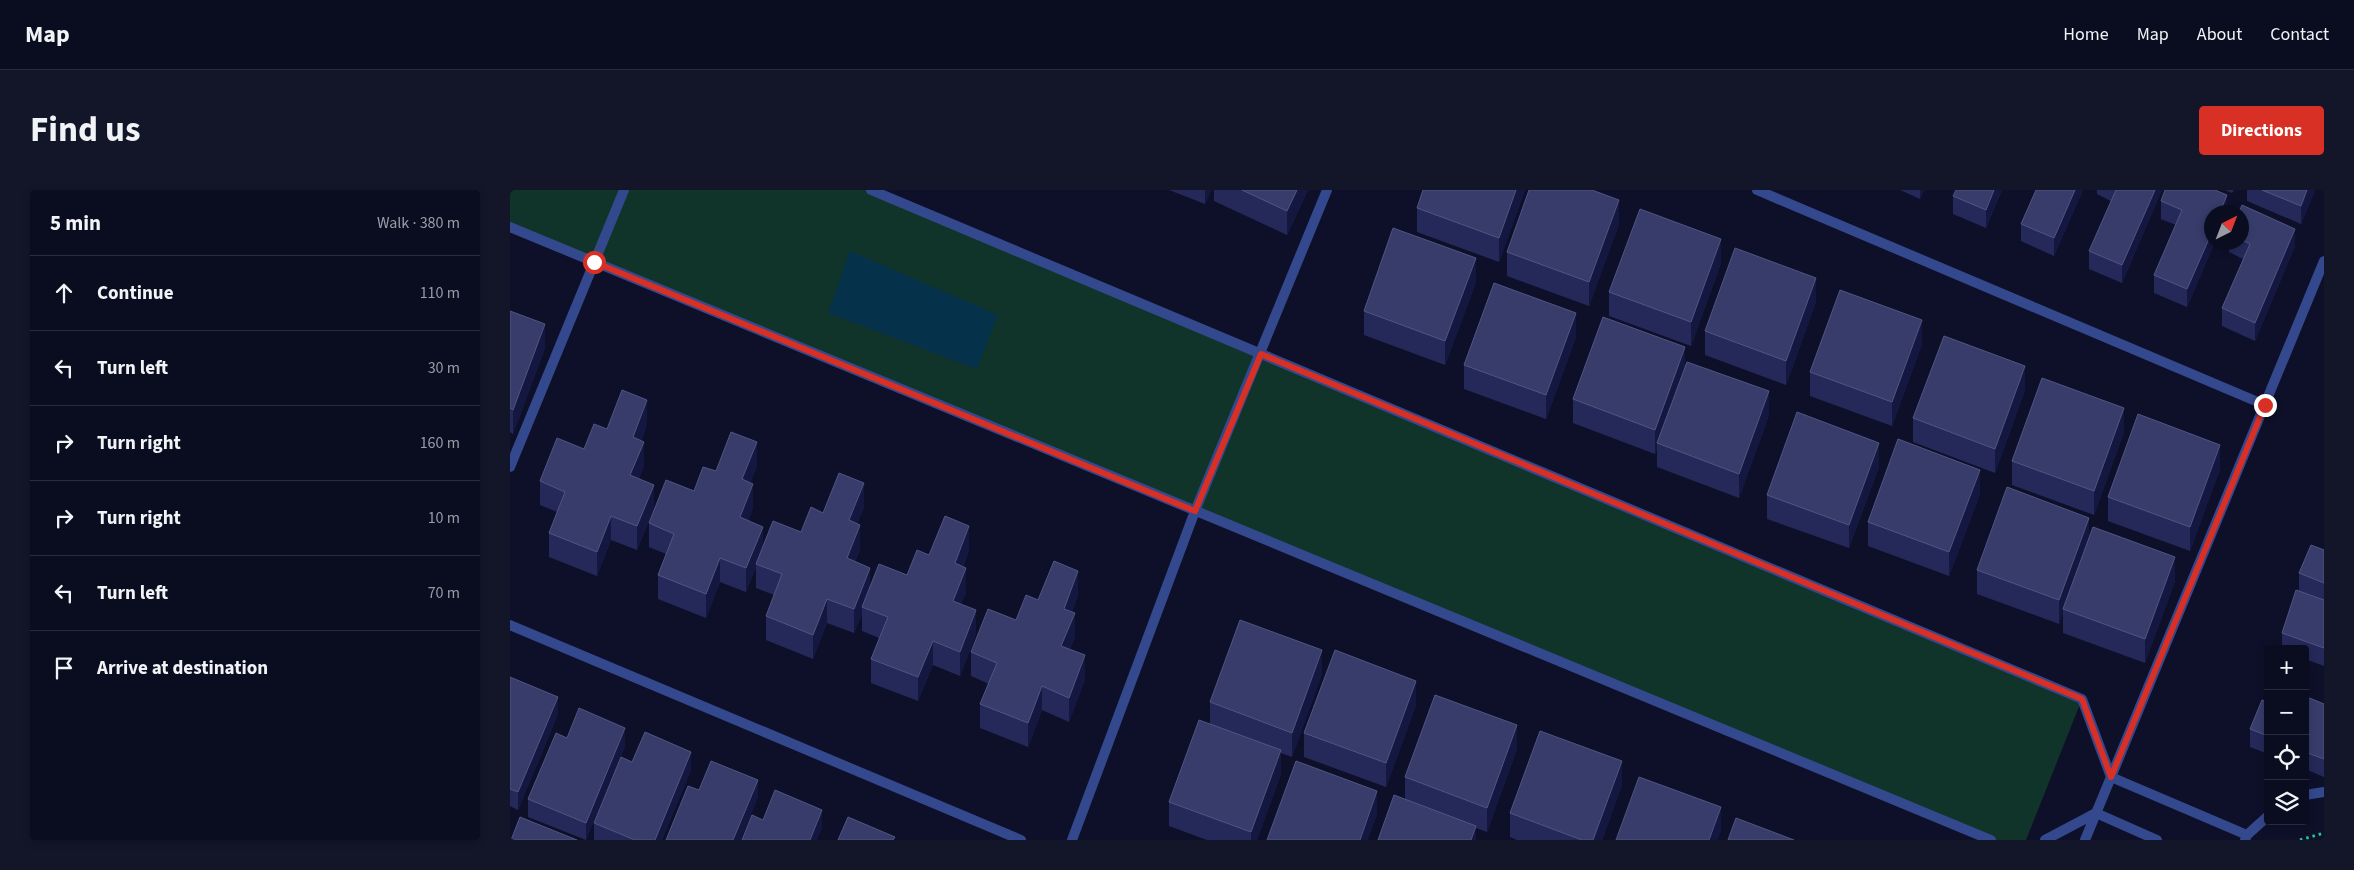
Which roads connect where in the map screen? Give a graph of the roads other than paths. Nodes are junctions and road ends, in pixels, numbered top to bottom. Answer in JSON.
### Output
{"nodes":[{"id":1,"x":624,"y":190,"type":"edge"},
{"id":2,"x":871,"y":190,"type":"edge"},
{"id":3,"x":1327,"y":190,"type":"edge"},
{"id":4,"x":1757,"y":190,"type":"edge"},
{"id":5,"x":510,"y":228,"type":"edge"},
{"id":6,"x":2324,"y":261,"type":"edge"},
{"id":7,"x":594,"y":262,"type":"junction"},
{"id":8,"x":1261,"y":354,"type":"junction"},
{"id":9,"x":2265,"y":405,"type":"junction"},
{"id":10,"x":510,"y":467,"type":"edge"},
{"id":11,"x":1195,"y":511,"type":"junction"},
{"id":12,"x":510,"y":625,"type":"edge"},
{"id":13,"x":2111,"y":777,"type":"junction"},
{"id":14,"x":2324,"y":792,"type":"edge"},
{"id":15,"x":2309,"y":794,"type":"edge"},
{"id":16,"x":2096,"y":813,"type":"junction"},
{"id":17,"x":2264,"y":820,"type":"edge"},
{"id":18,"x":2246,"y":837,"type":"edge"},
{"id":19,"x":1021,"y":840,"type":"edge"},
{"id":20,"x":1072,"y":840,"type":"edge"},
{"id":21,"x":1991,"y":840,"type":"edge"},
{"id":22,"x":2046,"y":840,"type":"edge"},
{"id":23,"x":2085,"y":840,"type":"edge"},
{"id":24,"x":2157,"y":840,"type":"edge"}],
"edges":[{"from":1,"to":7,"type":"street"},
{"from":2,"to":8,"type":"street"},
{"from":3,"to":8,"type":"street"},
{"from":4,"to":9,"type":"street"},
{"from":5,"to":7,"type":"street"},
{"from":6,"to":9,"type":"street"},
{"from":7,"to":10,"type":"street"},
{"from":7,"to":11,"type":"street"},
{"from":8,"to":11,"type":"street"},
{"from":8,"to":13,"type":"street"},
{"from":9,"to":13,"type":"street"},
{"from":11,"to":20,"type":"street"},
{"from":11,"to":21,"type":"street"},
{"from":12,"to":19,"type":"street"},
{"from":13,"to":16,"type":"street"},
{"from":13,"to":18,"type":"street"},
{"from":14,"to":15,"type":"street"},
{"from":16,"to":22,"type":"street"},
{"from":16,"to":23,"type":"street"},
{"from":16,"to":24,"type":"street"},
{"from":17,"to":18,"type":"street"}]}
